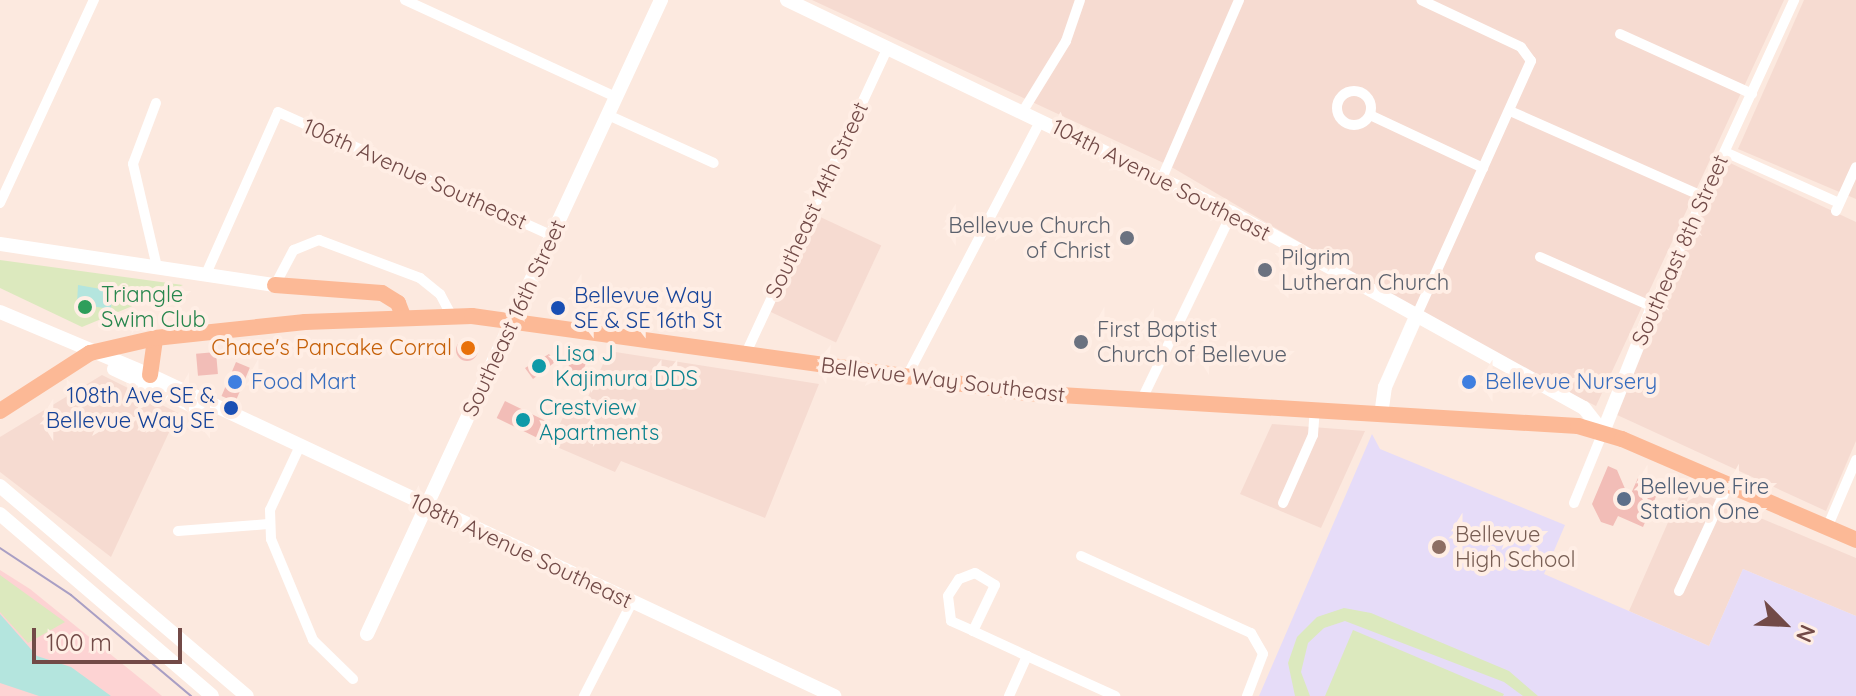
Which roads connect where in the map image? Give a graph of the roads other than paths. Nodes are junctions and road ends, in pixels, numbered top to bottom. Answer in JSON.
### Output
{"nodes":[{"id":1,"x":94,"y":0,"type":"edge"},
{"id":2,"x":405,"y":0,"type":"edge"},
{"id":3,"x":661,"y":0,"type":"edge"},
{"id":4,"x":787,"y":0,"type":"edge"},
{"id":5,"x":1080,"y":0,"type":"edge"},
{"id":6,"x":1239,"y":0,"type":"edge"},
{"id":7,"x":1421,"y":0,"type":"edge"},
{"id":8,"x":1794,"y":0,"type":"edge"},
{"id":9,"x":1620,"y":34,"type":"dead end"},
{"id":10,"x":888,"y":47,"type":"junction"},
{"id":11,"x":1752,"y":94,"type":"junction"},
{"id":12,"x":616,"y":97,"type":"junction"},
{"id":13,"x":156,"y":103,"type":"dead end"},
{"id":14,"x":1023,"y":111,"type":"junction"},
{"id":15,"x":1510,"y":111,"type":"junction"},
{"id":16,"x":608,"y":115,"type":"junction"},
{"id":17,"x":1370,"y":115,"type":"dead end"},
{"id":18,"x":1041,"y":120,"type":"junction"},
{"id":19,"x":1725,"y":152,"type":"junction"},
{"id":20,"x":714,"y":163,"type":"dead end"},
{"id":21,"x":1856,"y":167,"type":"edge"},
{"id":22,"x":1483,"y":168,"type":"junction"},
{"id":23,"x":1162,"y":178,"type":"junction"},
{"id":24,"x":1704,"y":197,"type":"junction"},
{"id":25,"x":0,"y":203,"type":"edge"},
{"id":26,"x":1232,"y":213,"type":"junction"},
{"id":27,"x":552,"y":236,"type":"junction"},
{"id":28,"x":0,"y":244,"type":"edge"},
{"id":29,"x":1540,"y":257,"type":"dead end"},
{"id":30,"x":157,"y":267,"type":"junction"},
{"id":31,"x":206,"y":274,"type":"junction"},
{"id":32,"x":275,"y":285,"type":"junction"},
{"id":33,"x":1653,"y":307,"type":"junction"},
{"id":34,"x":0,"y":312,"type":"edge"},
{"id":35,"x":451,"y":315,"type":"junction"},
{"id":36,"x":403,"y":316,"type":"junction"},
{"id":37,"x":1415,"y":319,"type":"junction"},
{"id":38,"x":516,"y":320,"type":"junction"},
{"id":39,"x":155,"y":338,"type":"junction"},
{"id":40,"x":90,"y":353,"type":"junction"},
{"id":41,"x":746,"y":353,"type":"junction"},
{"id":42,"x":150,"y":375,"type":"junction"},
{"id":43,"x":906,"y":378,"type":"junction"},
{"id":44,"x":24,"y":392,"type":"junction"},
{"id":45,"x":1142,"y":399,"type":"junction"},
{"id":46,"x":0,"y":403,"type":"edge"},
{"id":47,"x":208,"y":406,"type":"junction"},
{"id":48,"x":1315,"y":409,"type":"junction"},
{"id":49,"x":0,"y":411,"type":"edge"},
{"id":50,"x":1381,"y":415,"type":"junction"},
{"id":51,"x":1603,"y":432,"type":"junction"},
{"id":52,"x":299,"y":448,"type":"junction"},
{"id":53,"x":1856,"y":460,"type":"edge"},
{"id":54,"x":1728,"y":485,"type":"junction"},
{"id":55,"x":0,"y":486,"type":"edge"},
{"id":56,"x":1283,"y":503,"type":"dead end"},
{"id":57,"x":1574,"y":503,"type":"dead end"},
{"id":58,"x":428,"y":507,"type":"junction"},
{"id":59,"x":0,"y":514,"type":"edge"},
{"id":60,"x":268,"y":524,"type":"junction"},
{"id":61,"x":1827,"y":528,"type":"junction"},
{"id":62,"x":178,"y":531,"type":"dead end"},
{"id":63,"x":1856,"y":540,"type":"edge"},
{"id":64,"x":1081,"y":556,"type":"dead end"},
{"id":65,"x":1679,"y":591,"type":"dead end"},
{"id":66,"x":632,"y":602,"type":"junction"},
{"id":67,"x":973,"y":631,"type":"junction"},
{"id":68,"x":367,"y":634,"type":"dead end"},
{"id":69,"x":1027,"y":656,"type":"junction"},
{"id":70,"x":353,"y":679,"type":"dead end"},
{"id":71,"x":212,"y":696,"type":"edge"},
{"id":72,"x":247,"y":696,"type":"edge"},
{"id":73,"x":584,"y":696,"type":"edge"},
{"id":74,"x":834,"y":696,"type":"edge"},
{"id":75,"x":1009,"y":696,"type":"edge"},
{"id":76,"x":1115,"y":696,"type":"edge"},
{"id":77,"x":1247,"y":696,"type":"edge"}],
"edges":[{"from":1,"to":25,"type":"street"},
{"from":2,"to":12,"type":"street"},
{"from":3,"to":12,"type":"street","name":"Southeast 16th Street"},
{"from":4,"to":10,"type":"street","name":"104th Avenue Southeast"},
{"from":5,"to":14,"type":"street"},
{"from":6,"to":23,"type":"street"},
{"from":7,"to":15,"type":"street"},
{"from":8,"to":11,"type":"street","name":"Southeast 8th Street"},
{"from":9,"to":11,"type":"street"},
{"from":10,"to":14,"type":"street","name":"104th Avenue Southeast"},
{"from":10,"to":41,"type":"street","name":"Southeast 14th Street"},
{"from":11,"to":19,"type":"street","name":"Southeast 8th Street"},
{"from":12,"to":16,"type":"street","name":"Southeast 16th Street"},
{"from":13,"to":30,"type":"street"},
{"from":14,"to":18,"type":"street","name":"104th Avenue Southeast"},
{"from":15,"to":22,"type":"street"},
{"from":15,"to":24,"type":"street"},
{"from":16,"to":20,"type":"street"},
{"from":16,"to":27,"type":"street","name":"Southeast 16th Street"},
{"from":17,"to":22,"type":"street"},
{"from":18,"to":23,"type":"street","name":"104th Avenue Southeast"},
{"from":18,"to":43,"type":"street"},
{"from":19,"to":21,"type":"street"},
{"from":19,"to":24,"type":"street","name":"Southeast 8th Street"},
{"from":22,"to":37,"type":"street"},
{"from":23,"to":26,"type":"street","name":"104th Avenue Southeast"},
{"from":24,"to":33,"type":"street","name":"Southeast 8th Street"},
{"from":26,"to":37,"type":"street","name":"104th Avenue Southeast"},
{"from":26,"to":45,"type":"street"},
{"from":27,"to":31,"type":"street","name":"106th Avenue Southeast"},
{"from":27,"to":38,"type":"street","name":"Southeast 16th Street"},
{"from":28,"to":30,"type":"street"},
{"from":29,"to":33,"type":"street"},
{"from":30,"to":31,"type":"street"},
{"from":31,"to":32,"type":"street"},
{"from":32,"to":35,"type":"street"},
{"from":32,"to":36,"type":"main road"},
{"from":33,"to":51,"type":"street","name":"Southeast 8th Street"},
{"from":34,"to":40,"type":"street","name":"108th Avenue Southeast"},
{"from":35,"to":36,"type":"main road","name":"Bellevue Way Southeast"},
{"from":35,"to":38,"type":"main road","name":"Bellevue Way Southeast"},
{"from":36,"to":39,"type":"main road","name":"Bellevue Way Southeast"},
{"from":37,"to":50,"type":"street"},
{"from":37,"to":51,"type":"street","name":"104th Avenue Southeast"},
{"from":38,"to":41,"type":"main road","name":"Bellevue Way Southeast"},
{"from":38,"to":58,"type":"street","name":"Southeast 16th Street"},
{"from":39,"to":40,"type":"main road","name":"Bellevue Way Southeast"},
{"from":39,"to":42,"type":"main road"},
{"from":40,"to":42,"type":"street","name":"108th Avenue Southeast"},
{"from":40,"to":44,"type":"main road","name":"Bellevue Way Southeast"},
{"from":40,"to":47,"type":"street","name":"108th Avenue Southeast"},
{"from":41,"to":43,"type":"main road","name":"Bellevue Way Southeast"},
{"from":42,"to":47,"type":"street","name":"108th Avenue Southeast"},
{"from":43,"to":45,"type":"main road","name":"Bellevue Way Southeast"},
{"from":44,"to":46,"type":"main road","name":"Bellevue Way Southeast"},
{"from":44,"to":49,"type":"main road","name":"Bellevue Way Southeast"},
{"from":45,"to":48,"type":"main road","name":"Bellevue Way Southeast"},
{"from":47,"to":52,"type":"street","name":"108th Avenue Southeast"},
{"from":48,"to":50,"type":"main road","name":"Bellevue Way Southeast"},
{"from":48,"to":56,"type":"street"},
{"from":50,"to":51,"type":"main road","name":"Bellevue Way Southeast"},
{"from":51,"to":54,"type":"main road","name":"Bellevue Way Southeast"},
{"from":51,"to":57,"type":"street","name":"Southeast 8th Street"},
{"from":52,"to":58,"type":"street","name":"108th Avenue Southeast"},
{"from":52,"to":60,"type":"street"},
{"from":53,"to":61,"type":"street"},
{"from":54,"to":61,"type":"main road","name":"Bellevue Way Southeast"},
{"from":54,"to":65,"type":"street"},
{"from":55,"to":72,"type":"street"},
{"from":58,"to":66,"type":"street","name":"108th Avenue Southeast"},
{"from":58,"to":68,"type":"street","name":"Southeast 16th Street"},
{"from":59,"to":71,"type":"street"},
{"from":60,"to":62,"type":"street"},
{"from":60,"to":70,"type":"street"},
{"from":61,"to":63,"type":"main road","name":"Bellevue Way Southeast"},
{"from":64,"to":77,"type":"street"},
{"from":66,"to":73,"type":"street"},
{"from":66,"to":74,"type":"street","name":"108th Avenue Southeast"},
{"from":67,"to":67,"type":"street"},
{"from":67,"to":69,"type":"street"},
{"from":69,"to":75,"type":"street"},
{"from":69,"to":76,"type":"street"}]}
